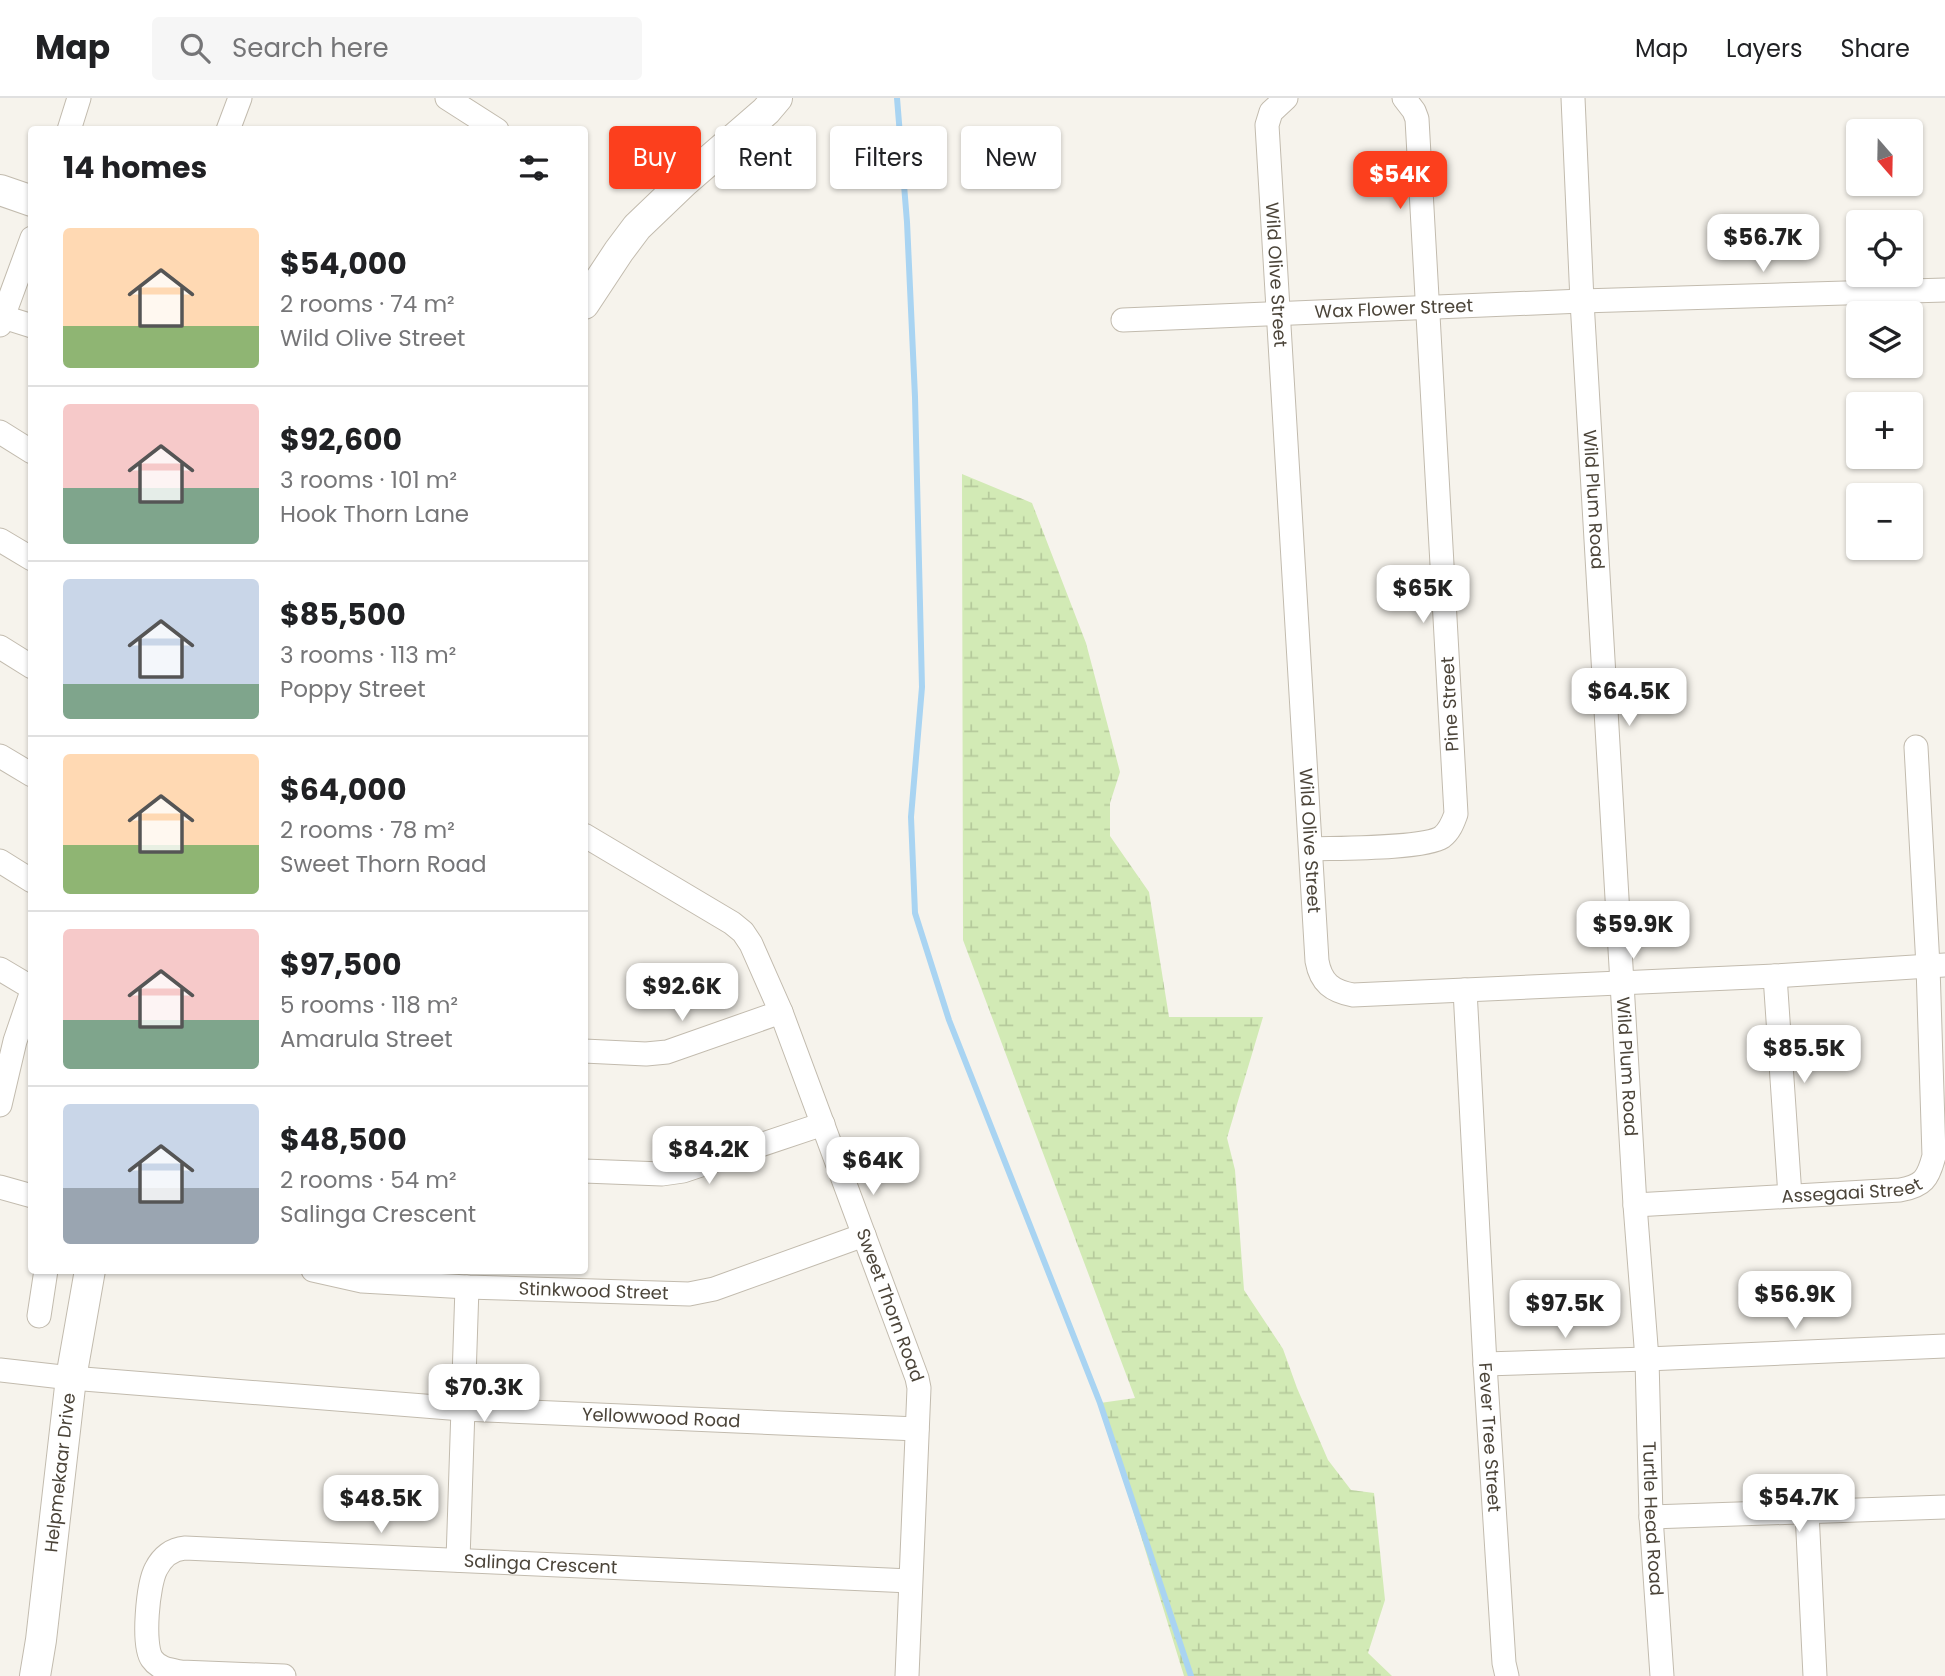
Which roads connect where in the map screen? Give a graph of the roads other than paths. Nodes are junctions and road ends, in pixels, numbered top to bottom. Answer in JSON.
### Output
{"nodes":[{"id":1,"x":79,"y":98,"type":"edge"},
{"id":2,"x":240,"y":98,"type":"edge"},
{"id":3,"x":447,"y":98,"type":"edge"},
{"id":4,"x":768,"y":98,"type":"edge"},
{"id":5,"x":777,"y":98,"type":"edge"},
{"id":6,"x":1286,"y":98,"type":"edge"},
{"id":7,"x":1404,"y":98,"type":"edge"},
{"id":8,"x":1573,"y":98,"type":"edge"},
{"id":9,"x":70,"y":126,"type":"edge"},
{"id":10,"x":230,"y":126,"type":"edge"},
{"id":11,"x":491,"y":126,"type":"edge"},
{"id":12,"x":0,"y":190,"type":"edge"},
{"id":13,"x":28,"y":200,"type":"edge"},
{"id":14,"x":28,"y":248,"type":"edge"},
{"id":15,"x":588,"y":275,"type":"edge"},
{"id":16,"x":1945,"y":290,"type":"edge"},
{"id":17,"x":588,"y":298,"type":"edge"},
{"id":18,"x":1582,"y":301,"type":"junction"},
{"id":19,"x":1427,"y":308,"type":"junction"},
{"id":20,"x":1279,"y":314,"type":"junction"},
{"id":21,"x":1,"y":319,"type":"edge"},
{"id":22,"x":1123,"y":320,"type":"dead end"},
{"id":23,"x":28,"y":325,"type":"edge"},
{"id":24,"x":0,"y":432,"type":"edge"},
{"id":25,"x":28,"y":450,"type":"edge"},
{"id":26,"x":0,"y":540,"type":"edge"},
{"id":27,"x":28,"y":557,"type":"edge"},
{"id":28,"x":0,"y":647,"type":"edge"},
{"id":29,"x":28,"y":664,"type":"edge"},
{"id":30,"x":1916,"y":747,"type":"dead end"},
{"id":31,"x":0,"y":756,"type":"edge"},
{"id":32,"x":28,"y":773,"type":"edge"},
{"id":33,"x":588,"y":837,"type":"edge"},
{"id":34,"x":1311,"y":849,"type":"junction"},
{"id":35,"x":0,"y":861,"type":"edge"},
{"id":36,"x":28,"y":878,"type":"edge"},
{"id":37,"x":1936,"y":966,"type":"edge"},
{"id":38,"x":0,"y":969,"type":"edge"},
{"id":39,"x":1775,"y":976,"type":"junction"},
{"id":40,"x":1623,"y":983,"type":"junction"},
{"id":41,"x":28,"y":986,"type":"edge"},
{"id":42,"x":1465,"y":990,"type":"junction"},
{"id":43,"x":28,"y":1001,"type":"edge"},
{"id":44,"x":780,"y":1012,"type":"junction"},
{"id":45,"x":588,"y":1051,"type":"edge"},
{"id":46,"x":3,"y":1079,"type":"edge"},
{"id":47,"x":0,"y":1105,"type":"edge"},
{"id":48,"x":823,"y":1124,"type":"junction"},
{"id":49,"x":588,"y":1171,"type":"edge"},
{"id":50,"x":0,"y":1188,"type":"edge"},
{"id":51,"x":28,"y":1195,"type":"edge"},
{"id":52,"x":1790,"y":1196,"type":"junction"},
{"id":53,"x":1635,"y":1205,"type":"junction"},
{"id":54,"x":864,"y":1235,"type":"junction"},
{"id":55,"x":45,"y":1274,"type":"edge"},
{"id":56,"x":89,"y":1274,"type":"edge"},
{"id":57,"x":331,"y":1274,"type":"edge"},
{"id":58,"x":467,"y":1287,"type":"junction"},
{"id":59,"x":39,"y":1316,"type":"dead end"},
{"id":60,"x":1945,"y":1346,"type":"edge"},
{"id":61,"x":1647,"y":1359,"type":"junction"},
{"id":62,"x":1485,"y":1364,"type":"junction"},
{"id":63,"x":0,"y":1370,"type":"edge"},
{"id":64,"x":71,"y":1378,"type":"junction"},
{"id":65,"x":462,"y":1409,"type":"junction"},
{"id":66,"x":917,"y":1429,"type":"junction"},
{"id":67,"x":1945,"y":1507,"type":"edge"},
{"id":68,"x":1807,"y":1511,"type":"junction"},
{"id":69,"x":1651,"y":1517,"type":"junction"},
{"id":70,"x":458,"y":1560,"type":"junction"},
{"id":71,"x":910,"y":1581,"type":"junction"},
{"id":72,"x":35,"y":1676,"type":"edge"},
{"id":73,"x":284,"y":1676,"type":"edge"},
{"id":74,"x":907,"y":1676,"type":"edge"},
{"id":75,"x":1507,"y":1676,"type":"edge"},
{"id":76,"x":1662,"y":1676,"type":"edge"},
{"id":77,"x":1815,"y":1676,"type":"edge"}],
"edges":[{"from":1,"to":9,"type":"street"},
{"from":2,"to":10,"type":"street"},
{"from":3,"to":11,"type":"street"},
{"from":4,"to":15,"type":"street"},
{"from":5,"to":17,"type":"street"},
{"from":6,"to":20,"type":"street","name":"Wild Olive Street"},
{"from":7,"to":19,"type":"street"},
{"from":8,"to":18,"type":"street","name":"Wild Plum Road"},
{"from":12,"to":13,"type":"street"},
{"from":14,"to":21,"type":"street"},
{"from":16,"to":18,"type":"street","name":"Wax Flower Street"},
{"from":18,"to":19,"type":"street","name":"Wax Flower Street"},
{"from":18,"to":40,"type":"street","name":"Wild Plum Road"},
{"from":19,"to":20,"type":"street","name":"Wax Flower Street"},
{"from":19,"to":34,"type":"street","name":"Pine Street"},
{"from":20,"to":22,"type":"street","name":"Wax Flower Street"},
{"from":20,"to":34,"type":"street","name":"Wild Olive Street"},
{"from":21,"to":23,"type":"street"},
{"from":24,"to":25,"type":"street"},
{"from":26,"to":27,"type":"street"},
{"from":28,"to":29,"type":"street"},
{"from":30,"to":37,"type":"street","name":"Assegaai Street"},
{"from":31,"to":32,"type":"street"},
{"from":33,"to":44,"type":"street","name":"Sweet Thorn Road"},
{"from":34,"to":42,"type":"street","name":"Wild Olive Street"},
{"from":35,"to":36,"type":"street"},
{"from":37,"to":39,"type":"street","name":"Wild Olive Street"},
{"from":37,"to":52,"type":"street","name":"Assegaai Street"},
{"from":38,"to":41,"type":"street"},
{"from":39,"to":40,"type":"street","name":"Wild Olive Street"},
{"from":39,"to":52,"type":"street"},
{"from":40,"to":42,"type":"street","name":"Wild Olive Street"},
{"from":40,"to":53,"type":"street","name":"Wild Plum Road"},
{"from":42,"to":62,"type":"street","name":"Fever Tree Street"},
{"from":43,"to":46,"type":"street"},
{"from":44,"to":45,"type":"street"},
{"from":44,"to":48,"type":"street","name":"Sweet Thorn Road"},
{"from":46,"to":47,"type":"street"},
{"from":48,"to":49,"type":"street"},
{"from":48,"to":54,"type":"street","name":"Sweet Thorn Road"},
{"from":50,"to":51,"type":"street"},
{"from":52,"to":53,"type":"street","name":"Assegaai Street"},
{"from":53,"to":61,"type":"street","name":"Wild Plum Road"},
{"from":54,"to":58,"type":"street","name":"Stinkwood Street"},
{"from":54,"to":66,"type":"street","name":"Sweet Thorn Road"},
{"from":55,"to":59,"type":"street"},
{"from":56,"to":64,"type":"street","name":"Helpmekaar Drive"},
{"from":57,"to":58,"type":"street","name":"Stinkwood Street"},
{"from":58,"to":65,"type":"street"},
{"from":60,"to":61,"type":"street"},
{"from":61,"to":62,"type":"street"},
{"from":61,"to":69,"type":"street","name":"Turtle Head Road"},
{"from":62,"to":75,"type":"street","name":"Fever Tree Street"},
{"from":63,"to":64,"type":"street","name":"Yellowwood Road"},
{"from":64,"to":65,"type":"street","name":"Yellowwood Road"},
{"from":64,"to":72,"type":"street","name":"Helpmekaar Drive"},
{"from":65,"to":66,"type":"street","name":"Yellowwood Road"},
{"from":65,"to":70,"type":"street"},
{"from":66,"to":71,"type":"street","name":"Sweet Thorn Road"},
{"from":67,"to":68,"type":"street"},
{"from":68,"to":69,"type":"street"},
{"from":68,"to":77,"type":"street"},
{"from":69,"to":76,"type":"street","name":"Turtle Head Road"},
{"from":70,"to":71,"type":"street","name":"Salinga Crescent"},
{"from":70,"to":73,"type":"street","name":"Salinga Crescent"},
{"from":71,"to":74,"type":"street","name":"Sweet Thorn Road"}]}
